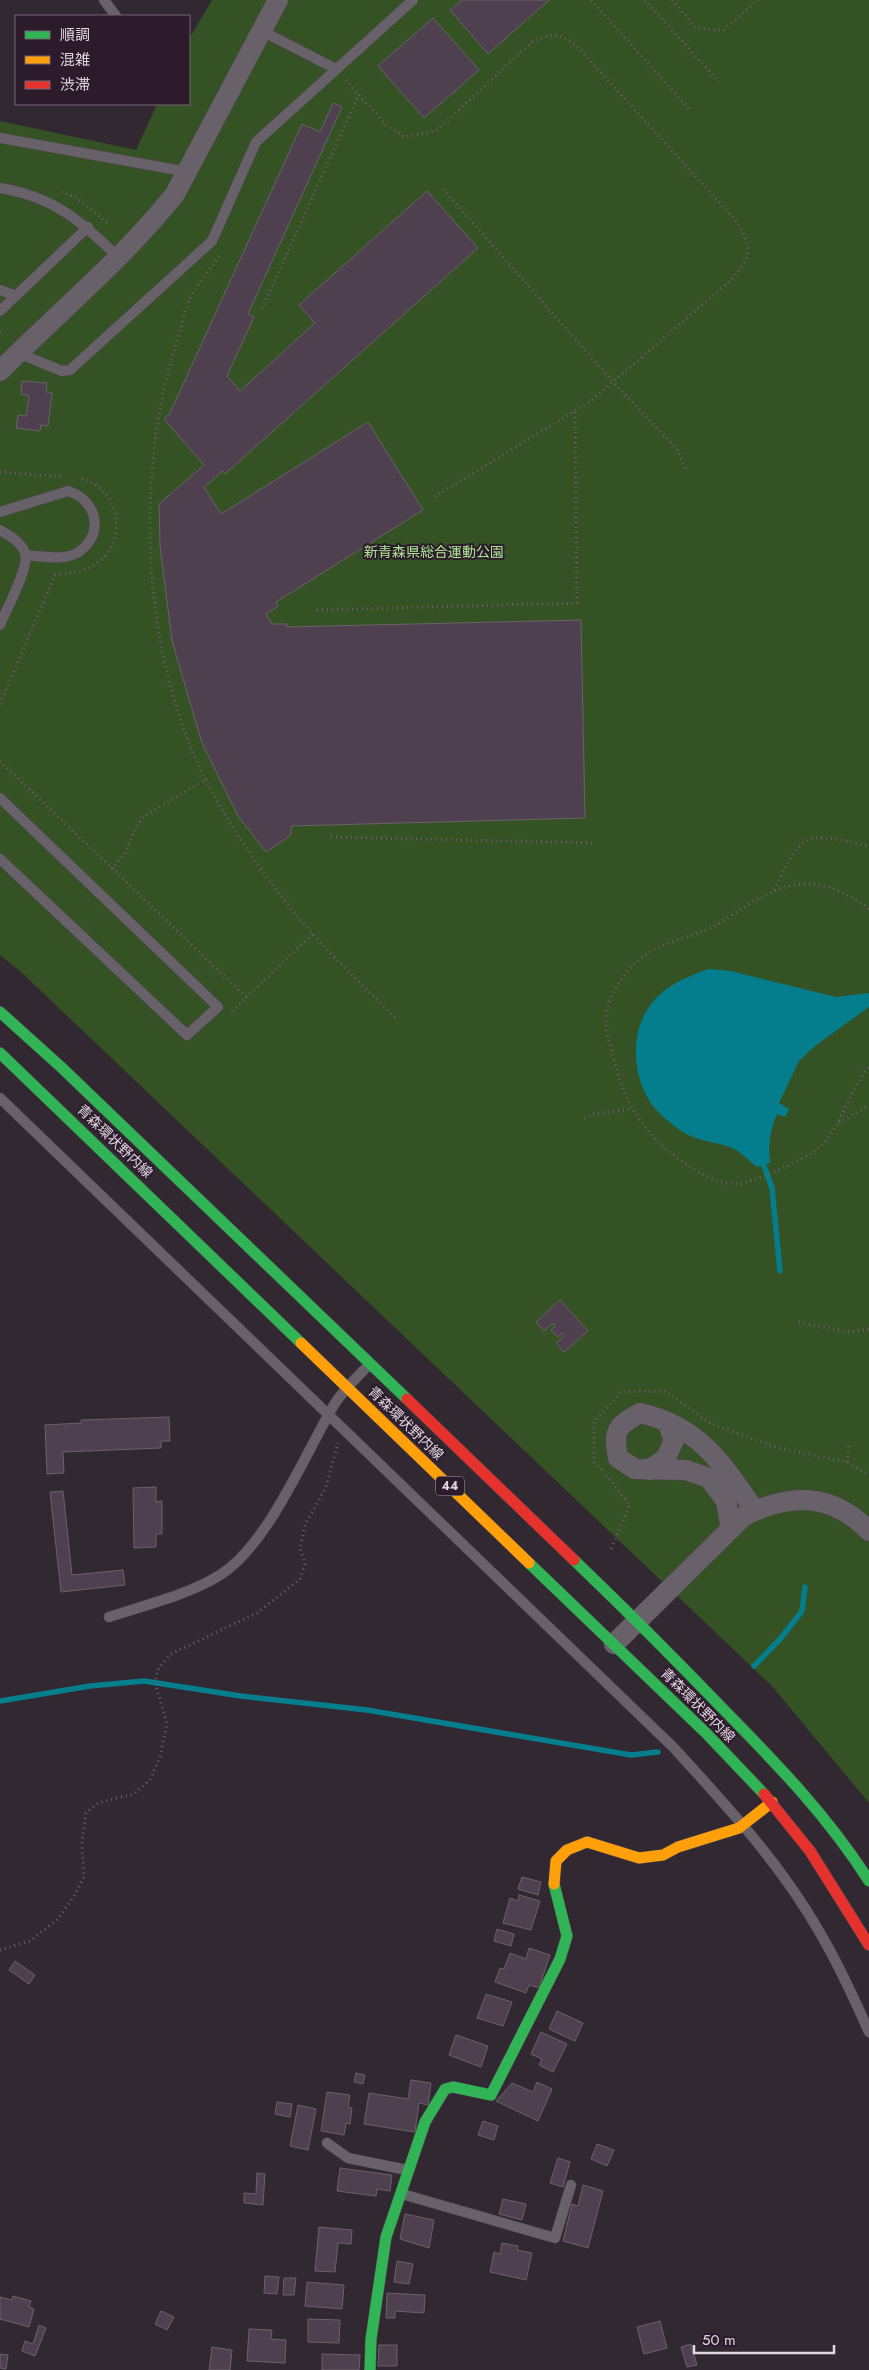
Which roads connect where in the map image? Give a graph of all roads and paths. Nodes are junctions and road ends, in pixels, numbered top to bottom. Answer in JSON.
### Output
{"nodes":[{"id":1,"x":104,"y":0,"type":"edge"},
{"id":2,"x":278,"y":0,"type":"edge"},
{"id":3,"x":413,"y":0,"type":"edge"},
{"id":4,"x":591,"y":0,"type":"edge"},
{"id":5,"x":645,"y":0,"type":"edge"},
{"id":6,"x":672,"y":0,"type":"edge"},
{"id":7,"x":758,"y":0,"type":"edge"},
{"id":8,"x":115,"y":15,"type":"edge"},
{"id":9,"x":260,"y":30,"type":"junction"},
{"id":10,"x":340,"y":73,"type":"junction"},
{"id":11,"x":718,"y":82,"type":"dead end"},
{"id":12,"x":359,"y":94,"type":"junction"},
{"id":13,"x":689,"y":108,"type":"dead end"},
{"id":14,"x":0,"y":138,"type":"edge"},
{"id":15,"x":188,"y":172,"type":"junction"},
{"id":16,"x":0,"y":188,"type":"edge"},
{"id":17,"x":443,"y":189,"type":"dead end"},
{"id":18,"x":88,"y":227,"type":"junction"},
{"id":19,"x":220,"y":254,"type":"dead end"},
{"id":20,"x":118,"y":256,"type":"junction"},
{"id":21,"x":0,"y":290,"type":"edge"},
{"id":22,"x":16,"y":296,"type":"junction"},
{"id":23,"x":262,"y":309,"type":"dead end"},
{"id":24,"x":0,"y":311,"type":"edge"},
{"id":25,"x":18,"y":353,"type":"junction"},
{"id":26,"x":0,"y":371,"type":"edge"},
{"id":27,"x":613,"y":382,"type":"junction"},
{"id":28,"x":575,"y":411,"type":"junction"},
{"id":29,"x":686,"y":469,"type":"dead end"},
{"id":30,"x":431,"y":499,"type":"dead end"},
{"id":31,"x":0,"y":512,"type":"edge"},
{"id":32,"x":0,"y":530,"type":"edge"},
{"id":33,"x":26,"y":555,"type":"junction"},
{"id":34,"x":317,"y":610,"type":"dead end"},
{"id":35,"x":0,"y":625,"type":"edge"},
{"id":36,"x":0,"y":761,"type":"edge"},
{"id":37,"x":207,"y":779,"type":"junction"},
{"id":38,"x":0,"y":798,"type":"edge"},
{"id":39,"x":331,"y":838,"type":"dead end"},
{"id":40,"x":595,"y":843,"type":"dead end"},
{"id":41,"x":868,"y":846,"type":"edge"},
{"id":42,"x":0,"y":859,"type":"edge"},
{"id":43,"x":112,"y":869,"type":"junction"},
{"id":44,"x":774,"y":891,"type":"junction"},
{"id":45,"x":869,"y":909,"type":"edge"},
{"id":46,"x":313,"y":934,"type":"junction"},
{"id":47,"x":246,"y":997,"type":"junction"},
{"id":48,"x":0,"y":1012,"type":"edge"},
{"id":49,"x":226,"y":1017,"type":"dead end"},
{"id":50,"x":398,"y":1020,"type":"dead end"},
{"id":51,"x":0,"y":1053,"type":"edge"},
{"id":52,"x":869,"y":1068,"type":"edge"},
{"id":53,"x":0,"y":1098,"type":"edge"},
{"id":54,"x":869,"y":1105,"type":"edge"},
{"id":55,"x":632,"y":1109,"type":"junction"},
{"id":56,"x":584,"y":1118,"type":"dead end"},
{"id":57,"x":839,"y":1123,"type":"junction"},
{"id":58,"x":799,"y":1322,"type":"dead end"},
{"id":59,"x":869,"y":1329,"type":"edge"},
{"id":60,"x":369,"y":1364,"type":"junction"},
{"id":61,"x":348,"y":1387,"type":"junction"},
{"id":62,"x":329,"y":1414,"type":"junction"},
{"id":63,"x":667,"y":1422,"type":"junction"},
{"id":64,"x":342,"y":1427,"type":"junction"},
{"id":65,"x":850,"y":1445,"type":"dead end"},
{"id":66,"x":848,"y":1462,"type":"dead end"},
{"id":67,"x":649,"y":1470,"type":"junction"},
{"id":68,"x":755,"y":1511,"type":"junction"},
{"id":69,"x":731,"y":1529,"type":"junction"},
{"id":70,"x":869,"y":1530,"type":"edge"},
{"id":71,"x":109,"y":1616,"type":"dead end"},
{"id":72,"x":638,"y":1621,"type":"junction"},
{"id":73,"x":614,"y":1644,"type":"junction"},
{"id":74,"x":772,"y":1802,"type":"junction"},
{"id":75,"x":743,"y":1825,"type":"junction"},
{"id":76,"x":869,"y":1882,"type":"edge"},
{"id":77,"x":869,"y":1944,"type":"edge"},
{"id":78,"x":0,"y":1950,"type":"edge"},
{"id":79,"x":869,"y":2032,"type":"edge"},
{"id":80,"x":328,"y":2143,"type":"dead end"},
{"id":81,"x":408,"y":2170,"type":"junction"},
{"id":82,"x":571,"y":2185,"type":"dead end"},
{"id":83,"x":399,"y":2194,"type":"junction"},
{"id":84,"x":370,"y":2370,"type":"edge"}],
"edges":[{"from":1,"to":8,"type":"lane"},
{"from":2,"to":9,"type":"street"},
{"from":3,"to":10,"type":"lane"},
{"from":4,"to":13,"type":"path"},
{"from":5,"to":11,"type":"path"},
{"from":6,"to":7,"type":"path"},
{"from":9,"to":10,"type":"lane"},
{"from":9,"to":15,"type":"street"},
{"from":10,"to":12,"type":"path"},
{"from":10,"to":25,"type":"lane"},
{"from":12,"to":23,"type":"path"},
{"from":12,"to":27,"type":"path"},
{"from":14,"to":15,"type":"lane"},
{"from":15,"to":20,"type":"street"},
{"from":16,"to":18,"type":"lane"},
{"from":17,"to":27,"type":"path"},
{"from":18,"to":20,"type":"lane"},
{"from":18,"to":22,"type":"lane"},
{"from":19,"to":37,"type":"path"},
{"from":20,"to":25,"type":"street"},
{"from":21,"to":22,"type":"lane"},
{"from":22,"to":24,"type":"lane"},
{"from":25,"to":26,"type":"street"},
{"from":27,"to":28,"type":"path"},
{"from":27,"to":29,"type":"path"},
{"from":28,"to":30,"type":"path"},
{"from":28,"to":34,"type":"path"},
{"from":31,"to":33,"type":"lane"},
{"from":32,"to":33,"type":"lane"},
{"from":33,"to":35,"type":"lane"},
{"from":36,"to":43,"type":"path"},
{"from":37,"to":43,"type":"path"},
{"from":37,"to":46,"type":"path"},
{"from":38,"to":42,"type":"lane"},
{"from":39,"to":40,"type":"path"},
{"from":41,"to":44,"type":"path"},
{"from":43,"to":47,"type":"path"},
{"from":44,"to":45,"type":"path"},
{"from":44,"to":55,"type":"path"},
{"from":46,"to":47,"type":"path"},
{"from":46,"to":50,"type":"path"},
{"from":47,"to":49,"type":"path"},
{"from":48,"to":60,"type":"main road","name":"青森環状野内線","number":"44"},
{"from":51,"to":61,"type":"main road","name":"青森環状野内線","number":"44"},
{"from":52,"to":57,"type":"path"},
{"from":53,"to":62,"type":"lane"},
{"from":54,"to":57,"type":"path"},
{"from":55,"to":56,"type":"path"},
{"from":55,"to":57,"type":"path"},
{"from":58,"to":59,"type":"path"},
{"from":60,"to":61,"type":"lane"},
{"from":60,"to":72,"type":"main road","name":"青森環状野内線","number":"44"},
{"from":61,"to":62,"type":"lane"},
{"from":61,"to":73,"type":"main road","name":"青森環状野内線","number":"44"},
{"from":62,"to":64,"type":"lane"},
{"from":62,"to":71,"type":"lane"},
{"from":63,"to":67,"type":"street"},
{"from":63,"to":67,"type":"street"},
{"from":63,"to":68,"type":"street"},
{"from":64,"to":75,"type":"lane"},
{"from":64,"to":78,"type":"path"},
{"from":65,"to":66,"type":"path"},
{"from":67,"to":69,"type":"street"},
{"from":68,"to":69,"type":"street"},
{"from":68,"to":70,"type":"street"},
{"from":69,"to":72,"type":"street"},
{"from":72,"to":73,"type":"street"},
{"from":72,"to":76,"type":"main road","name":"青森環状野内線","number":"44"},
{"from":73,"to":74,"type":"main road","name":"青森環状野内線","number":"44"},
{"from":74,"to":75,"type":"main road"},
{"from":74,"to":77,"type":"main road","name":"青森環状野内線","number":"44"},
{"from":75,"to":79,"type":"lane"},
{"from":75,"to":81,"type":"main road"},
{"from":80,"to":81,"type":"lane"},
{"from":81,"to":83,"type":"main road"},
{"from":82,"to":83,"type":"lane"},
{"from":83,"to":84,"type":"main road"}]}
